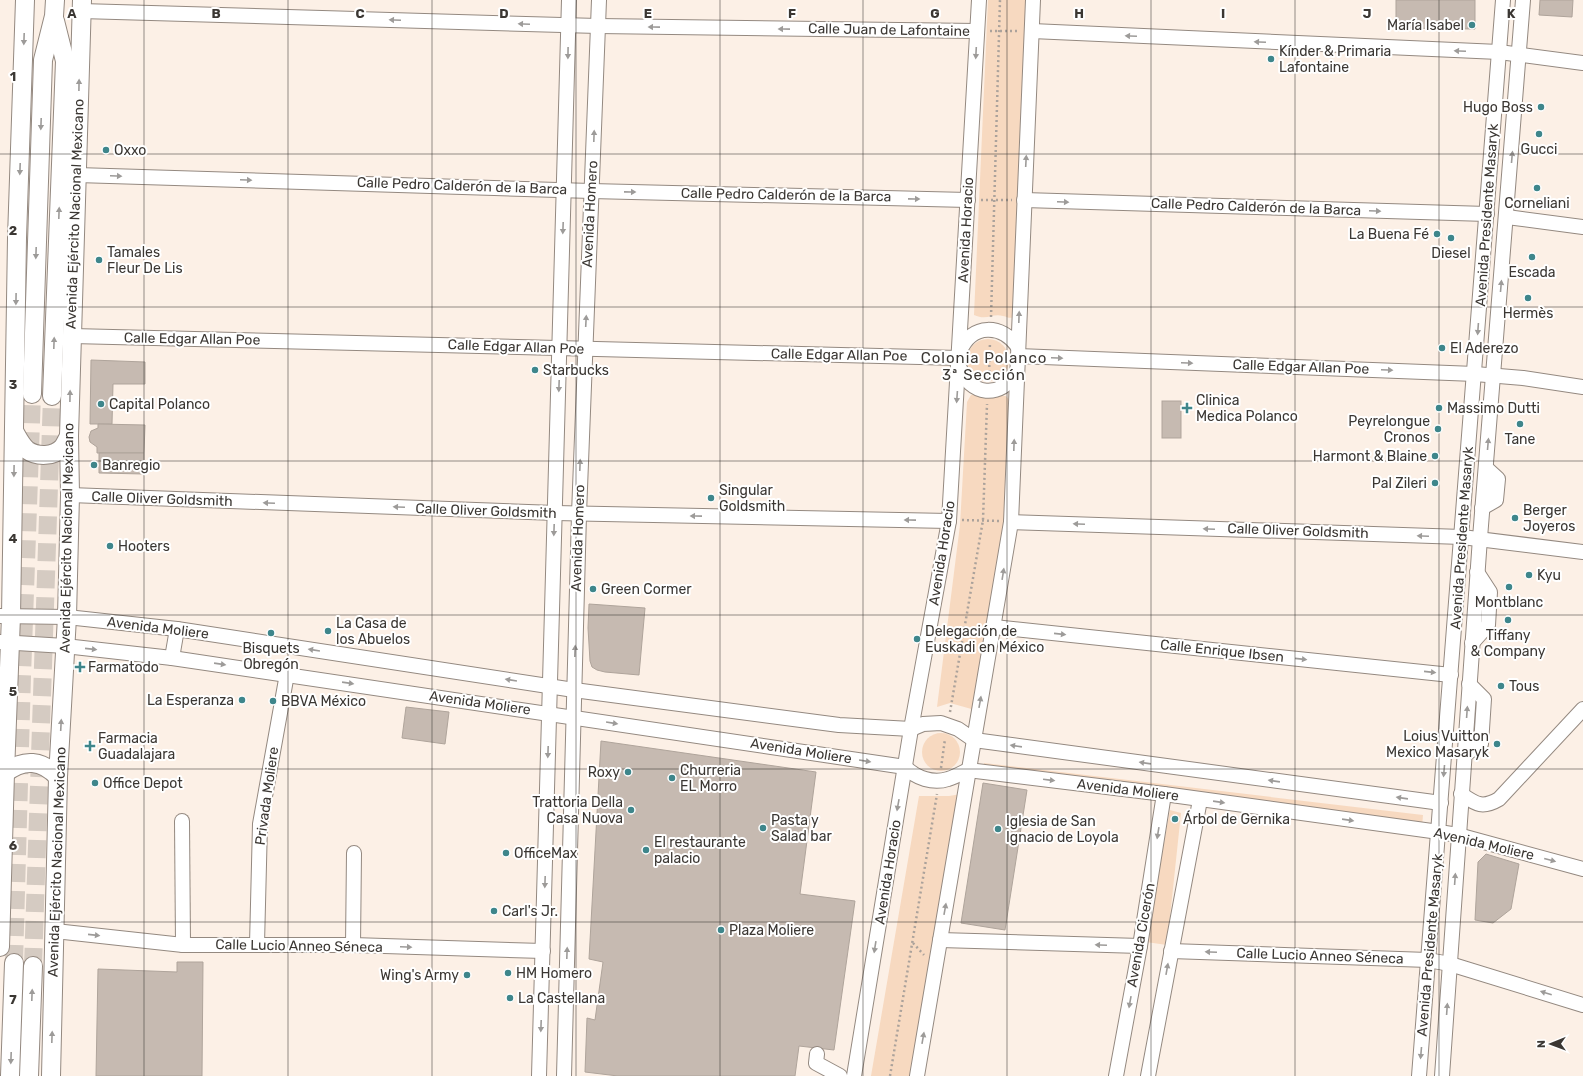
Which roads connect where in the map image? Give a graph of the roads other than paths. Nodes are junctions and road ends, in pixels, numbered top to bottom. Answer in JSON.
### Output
{"nodes":[{"id":1,"x":25,"y":0,"type":"edge"},
{"id":2,"x":569,"y":0,"type":"edge"},
{"id":3,"x":599,"y":0,"type":"edge"},
{"id":4,"x":979,"y":0,"type":"edge"},
{"id":5,"x":1033,"y":0,"type":"edge"},
{"id":6,"x":1503,"y":0,"type":"edge"},
{"id":7,"x":1524,"y":0,"type":"edge"},
{"id":8,"x":81,"y":6,"type":"edge"},
{"id":9,"x":55,"y":8,"type":"edge"},
{"id":10,"x":568,"y":25,"type":"junction"},
{"id":11,"x":598,"y":26,"type":"junction"},
{"id":12,"x":1032,"y":31,"type":"junction"},
{"id":13,"x":977,"y":32,"type":"junction"},
{"id":14,"x":1499,"y":52,"type":"junction"},
{"id":15,"x":1520,"y":54,"type":"junction"},
{"id":16,"x":1583,"y":63,"type":"edge"},
{"id":17,"x":77,"y":175,"type":"junction"},
{"id":18,"x":565,"y":190,"type":"junction"},
{"id":19,"x":591,"y":190,"type":"junction"},
{"id":20,"x":968,"y":200,"type":"junction"},
{"id":21,"x":1024,"y":200,"type":"junction"},
{"id":22,"x":1487,"y":214,"type":"junction"},
{"id":23,"x":1507,"y":217,"type":"junction"},
{"id":24,"x":1583,"y":227,"type":"edge"},
{"id":25,"x":72,"y":336,"type":"junction"},
{"id":26,"x":560,"y":348,"type":"junction"},
{"id":27,"x":584,"y":349,"type":"junction"},
{"id":28,"x":1018,"y":352,"type":"junction"},
{"id":29,"x":959,"y":358,"type":"junction"},
{"id":30,"x":1017,"y":372,"type":"junction"},
{"id":31,"x":1475,"y":374,"type":"junction"},
{"id":32,"x":1494,"y":376,"type":"junction"},
{"id":33,"x":1583,"y":387,"type":"edge"},
{"id":34,"x":32,"y":394,"type":"tunnel mouth"},
{"id":35,"x":52,"y":396,"type":"tunnel mouth"},
{"id":36,"x":14,"y":431,"type":"junction"},
{"id":37,"x":69,"y":436,"type":"junction"},
{"id":38,"x":70,"y":495,"type":"junction"},
{"id":39,"x":555,"y":513,"type":"junction"},
{"id":40,"x":579,"y":514,"type":"junction"},
{"id":41,"x":949,"y":521,"type":"junction"},
{"id":42,"x":1011,"y":522,"type":"junction"},
{"id":43,"x":1462,"y":537,"type":"junction"},
{"id":44,"x":1480,"y":538,"type":"junction"},
{"id":45,"x":1583,"y":552,"type":"edge"},
{"id":46,"x":5,"y":616,"type":"edge"},
{"id":47,"x":67,"y":617,"type":"junction"},
{"id":48,"x":994,"y":627,"type":"junction"},
{"id":49,"x":177,"y":629,"type":"junction"},
{"id":50,"x":5,"y":642,"type":"edge"},
{"id":51,"x":65,"y":646,"type":"junction"},
{"id":52,"x":172,"y":658,"type":"junction"},
{"id":53,"x":287,"y":674,"type":"junction"},
{"id":54,"x":1451,"y":674,"type":"junction"},
{"id":55,"x":550,"y":686,"type":"junction"},
{"id":56,"x":574,"y":690,"type":"junction"},
{"id":57,"x":1582,"y":712,"type":"edge"},
{"id":58,"x":549,"y":713,"type":"junction"},
{"id":59,"x":574,"y":717,"type":"junction"},
{"id":60,"x":911,"y":729,"type":"junction"},
{"id":61,"x":974,"y":740,"type":"junction"},
{"id":62,"x":905,"y":767,"type":"junction"},
{"id":63,"x":968,"y":770,"type":"junction"},
{"id":64,"x":4,"y":773,"type":"junction"},
{"id":65,"x":58,"y":777,"type":"junction"},
{"id":66,"x":1164,"y":794,"type":"junction"},
{"id":67,"x":1461,"y":794,"type":"junction"},
{"id":68,"x":1200,"y":800,"type":"junction"},
{"id":69,"x":1441,"y":803,"type":"junction"},
{"id":70,"x":182,"y":821,"type":"dead end"},
{"id":71,"x":1439,"y":832,"type":"junction"},
{"id":72,"x":1458,"y":835,"type":"junction"},
{"id":73,"x":354,"y":852,"type":"dead end"},
{"id":74,"x":1583,"y":869,"type":"edge"},
{"id":75,"x":55,"y":931,"type":"junction"},
{"id":76,"x":940,"y":940,"type":"junction"},
{"id":77,"x":257,"y":944,"type":"junction"},
{"id":78,"x":183,"y":945,"type":"junction"},
{"id":79,"x":353,"y":946,"type":"junction"},
{"id":80,"x":1140,"y":946,"type":"junction"},
{"id":81,"x":0,"y":947,"type":"edge"},
{"id":82,"x":543,"y":951,"type":"junction"},
{"id":83,"x":1171,"y":951,"type":"junction"},
{"id":84,"x":1428,"y":960,"type":"junction"},
{"id":85,"x":14,"y":963,"type":"tunnel mouth"},
{"id":86,"x":1450,"y":964,"type":"junction"},
{"id":87,"x":33,"y":966,"type":"tunnel mouth"},
{"id":88,"x":1583,"y":1005,"type":"edge"},
{"id":89,"x":817,"y":1054,"type":"dead end"},
{"id":90,"x":10,"y":1076,"type":"edge"},
{"id":91,"x":29,"y":1076,"type":"edge"},
{"id":92,"x":51,"y":1076,"type":"edge"},
{"id":93,"x":539,"y":1076,"type":"edge"},
{"id":94,"x":564,"y":1076,"type":"edge"},
{"id":95,"x":840,"y":1076,"type":"edge"},
{"id":96,"x":854,"y":1076,"type":"edge"},
{"id":97,"x":917,"y":1076,"type":"edge"},
{"id":98,"x":1116,"y":1076,"type":"edge"},
{"id":99,"x":1148,"y":1076,"type":"edge"},
{"id":100,"x":1419,"y":1076,"type":"edge"},
{"id":101,"x":1442,"y":1076,"type":"edge"}],
"edges":[{"from":1,"to":36,"type":"main road","one_way":true},
{"from":2,"to":10,"type":"street","name":"Avenida Homero"},
{"from":3,"to":11,"type":"street","name":"Avenida Homero"},
{"from":4,"to":13,"type":"street","name":"Avenida Horacio"},
{"from":5,"to":12,"type":"street"},
{"from":6,"to":14,"type":"street","name":"Avenida Presidente Masaryk"},
{"from":7,"to":15,"type":"street","name":"Avenida Presidente Masaryk"},
{"from":10,"to":8,"type":"street","name":"Calle Juan de Lafontaine","one_way":true},
{"from":17,"to":8,"type":"main road","name":"Avenida Ejército Nacional Mexicano","one_way":true},
{"from":9,"to":34,"type":"main road","name":"Avenida Ejército Nacional Mexicano","one_way":true},
{"from":35,"to":9,"type":"main road","name":"Avenida Ejército Nacional Mexicano","one_way":true},
{"from":10,"to":11,"type":"street","name":"Calle Juan de Lafontaine"},
{"from":10,"to":18,"type":"street","name":"Avenida Homero","one_way":true},
{"from":13,"to":11,"type":"street","name":"Calle Juan de Lafontaine","one_way":true},
{"from":19,"to":11,"type":"street","name":"Avenida Homero","one_way":true},
{"from":14,"to":12,"type":"street","one_way":true},
{"from":21,"to":12,"type":"street","one_way":true},
{"from":13,"to":20,"type":"street","name":"Avenida Horacio","one_way":true},
{"from":14,"to":15,"type":"street"},
{"from":14,"to":22,"type":"street","name":"Avenida Presidente Masaryk"},
{"from":15,"to":16,"type":"street"},
{"from":23,"to":15,"type":"street","name":"Avenida Presidente Masaryk","one_way":true},
{"from":17,"to":18,"type":"street","name":"Calle Pedro Calderón de la Barca","one_way":true},
{"from":17,"to":25,"type":"main road","name":"Avenida Ejército Nacional Mexicano"},
{"from":18,"to":19,"type":"street","name":"Calle Pedro Calderón de la Barca"},
{"from":18,"to":26,"type":"street","name":"Avenida Homero","one_way":true},
{"from":19,"to":20,"type":"street","name":"Calle Pedro Calderón de la Barca","one_way":true},
{"from":27,"to":19,"type":"street","name":"Avenida Homero","one_way":true},
{"from":20,"to":29,"type":"street","name":"Avenida Horacio"},
{"from":21,"to":22,"type":"street","name":"Calle Pedro Calderón de la Barca","one_way":true},
{"from":28,"to":21,"type":"street","one_way":true},
{"from":22,"to":31,"type":"street","name":"Avenida Presidente Masaryk","one_way":true},
{"from":23,"to":24,"type":"street"},
{"from":32,"to":23,"type":"street","name":"Avenida Presidente Masaryk","one_way":true},
{"from":25,"to":26,"type":"street","name":"Calle Edgar Allan Poe"},
{"from":37,"to":25,"type":"main road","name":"Avenida Ejército Nacional Mexicano","one_way":true},
{"from":26,"to":27,"type":"street","name":"Calle Edgar Allan Poe"},
{"from":26,"to":39,"type":"street","name":"Avenida Homero","one_way":true},
{"from":27,"to":29,"type":"street","name":"Calle Edgar Allan Poe"},
{"from":40,"to":27,"type":"street","name":"Avenida Homero","one_way":true},
{"from":28,"to":29,"type":"street"},
{"from":28,"to":30,"type":"street"},
{"from":28,"to":31,"type":"street","name":"Calle Edgar Allan Poe","one_way":true},
{"from":29,"to":30,"type":"street"},
{"from":29,"to":41,"type":"street","name":"Avenida Horacio","one_way":true},
{"from":42,"to":30,"type":"street","one_way":true},
{"from":31,"to":32,"type":"street","name":"Calle Edgar Allan Poe"},
{"from":31,"to":43,"type":"street","name":"Avenida Presidente Masaryk"},
{"from":32,"to":33,"type":"street","name":"Calle Edgar Allan Poe"},
{"from":44,"to":32,"type":"street","name":"Avenida Presidente Masaryk","one_way":true},
{"from":36,"to":37,"type":"main road"},
{"from":36,"to":46,"type":"main road","one_way":true},
{"from":37,"to":38,"type":"main road","name":"Avenida Ejército Nacional Mexicano"},
{"from":39,"to":38,"type":"street","name":"Calle Oliver Goldsmith","one_way":true},
{"from":38,"to":47,"type":"main road","name":"Avenida Ejército Nacional Mexicano"},
{"from":39,"to":40,"type":"street","name":"Calle Oliver Goldsmith"},
{"from":39,"to":55,"type":"street","name":"Avenida Homero","one_way":true},
{"from":41,"to":40,"type":"street","name":"Calle Oliver Goldsmith","one_way":true},
{"from":56,"to":40,"type":"street","name":"Avenida Homero","one_way":true},
{"from":41,"to":60,"type":"street","name":"Avenida Horacio"},
{"from":43,"to":42,"type":"street","name":"Calle Oliver Goldsmith","one_way":true},
{"from":48,"to":42,"type":"street","one_way":true},
{"from":43,"to":44,"type":"street","name":"Calle Oliver Goldsmith"},
{"from":43,"to":54,"type":"street","name":"Avenida Presidente Masaryk"},
{"from":44,"to":45,"type":"street","name":"Calle Oliver Goldsmith"},
{"from":67,"to":44,"type":"street","name":"Avenida Presidente Masaryk","one_way":true},
{"from":46,"to":47,"type":"street","name":"Avenida Moliere"},
{"from":46,"to":50,"type":"main road"},
{"from":47,"to":49,"type":"street","name":"Avenida Moliere"},
{"from":47,"to":51,"type":"main road","name":"Avenida Ejército Nacional Mexicano"},
{"from":48,"to":54,"type":"street","name":"Calle Enrique Ibsen","one_way":true},
{"from":61,"to":48,"type":"street","one_way":true},
{"from":49,"to":52,"type":"street"},
{"from":55,"to":49,"type":"street","name":"Avenida Moliere","one_way":true},
{"from":50,"to":51,"type":"street","name":"Avenida Moliere"},
{"from":50,"to":64,"type":"main road"},
{"from":51,"to":52,"type":"street","name":"Avenida Moliere","one_way":true},
{"from":65,"to":51,"type":"main road","name":"Avenida Ejército Nacional Mexicano","one_way":true},
{"from":52,"to":53,"type":"street","name":"Avenida Moliere","one_way":true},
{"from":53,"to":58,"type":"street","name":"Avenida Moliere","one_way":true},
{"from":53,"to":77,"type":"street","name":"Privada Moliere"},
{"from":54,"to":69,"type":"street","name":"Avenida Presidente Masaryk","one_way":true},
{"from":55,"to":56,"type":"street","name":"Avenida Moliere"},
{"from":55,"to":58,"type":"street","name":"Avenida Homero"},
{"from":56,"to":59,"type":"street","name":"Avenida Homero"},
{"from":56,"to":60,"type":"street","name":"Avenida Moliere"},
{"from":57,"to":67,"type":"street"},
{"from":58,"to":59,"type":"street","name":"Avenida Moliere"},
{"from":58,"to":82,"type":"street","name":"Avenida Homero","one_way":true},
{"from":59,"to":62,"type":"street","name":"Avenida Moliere","one_way":true},
{"from":94,"to":59,"type":"street","name":"Avenida Homero","one_way":true},
{"from":60,"to":61,"type":"street","name":"Avenida Moliere"},
{"from":60,"to":62,"type":"street","name":"Avenida Horacio"},
{"from":61,"to":63,"type":"street"},
{"from":69,"to":61,"type":"street","name":"Avenida Moliere","one_way":true},
{"from":62,"to":63,"type":"street","name":"Avenida Moliere"},
{"from":62,"to":96,"type":"street","name":"Avenida Horacio","one_way":true},
{"from":63,"to":66,"type":"street","name":"Avenida Moliere","one_way":true},
{"from":76,"to":63,"type":"street","one_way":true},
{"from":64,"to":65,"type":"main road"},
{"from":64,"to":81,"type":"main road"},
{"from":65,"to":75,"type":"main road","name":"Avenida Ejército Nacional Mexicano"},
{"from":66,"to":68,"type":"street","name":"Avenida Moliere"},
{"from":66,"to":80,"type":"street","name":"Avenida Cicerón","one_way":true},
{"from":67,"to":72,"type":"street","name":"Avenida Presidente Masaryk"},
{"from":68,"to":71,"type":"street","name":"Avenida Moliere","one_way":true},
{"from":68,"to":83,"type":"street"},
{"from":69,"to":71,"type":"street","name":"Avenida Presidente Masaryk"},
{"from":70,"to":78,"type":"street"},
{"from":71,"to":72,"type":"street","name":"Avenida Moliere"},
{"from":71,"to":84,"type":"street","name":"Avenida Presidente Masaryk"},
{"from":72,"to":74,"type":"street","name":"Avenida Moliere","one_way":true},
{"from":86,"to":72,"type":"street","name":"Avenida Presidente Masaryk","one_way":true},
{"from":73,"to":79,"type":"street"},
{"from":75,"to":78,"type":"street","name":"Calle Lucio Anneo Séneca","one_way":true},
{"from":92,"to":75,"type":"main road","name":"Avenida Ejército Nacional Mexicano","one_way":true},
{"from":80,"to":76,"type":"street","one_way":true},
{"from":97,"to":76,"type":"street","one_way":true},
{"from":77,"to":78,"type":"street","name":"Calle Lucio Anneo Séneca"},
{"from":77,"to":79,"type":"street","name":"Calle Lucio Anneo Séneca"},
{"from":79,"to":82,"type":"street","name":"Calle Lucio Anneo Séneca","one_way":true},
{"from":80,"to":98,"type":"street","name":"Avenida Cicerón","one_way":true},
{"from":82,"to":93,"type":"street","name":"Avenida Homero","one_way":true},
{"from":84,"to":83,"type":"street","name":"Calle Lucio Anneo Séneca","one_way":true},
{"from":99,"to":83,"type":"street","one_way":true},
{"from":84,"to":86,"type":"street","name":"Calle Lucio Anneo Séneca"},
{"from":84,"to":100,"type":"street","name":"Avenida Presidente Masaryk","one_way":true},
{"from":85,"to":90,"type":"main road","one_way":true},
{"from":88,"to":86,"type":"street","name":"Calle Lucio Anneo Séneca","one_way":true},
{"from":101,"to":86,"type":"street","name":"Avenida Presidente Masaryk","one_way":true},
{"from":91,"to":87,"type":"main road","name":"Avenida Ejército Nacional Mexicano","one_way":true},
{"from":89,"to":95,"type":"street"}]}
